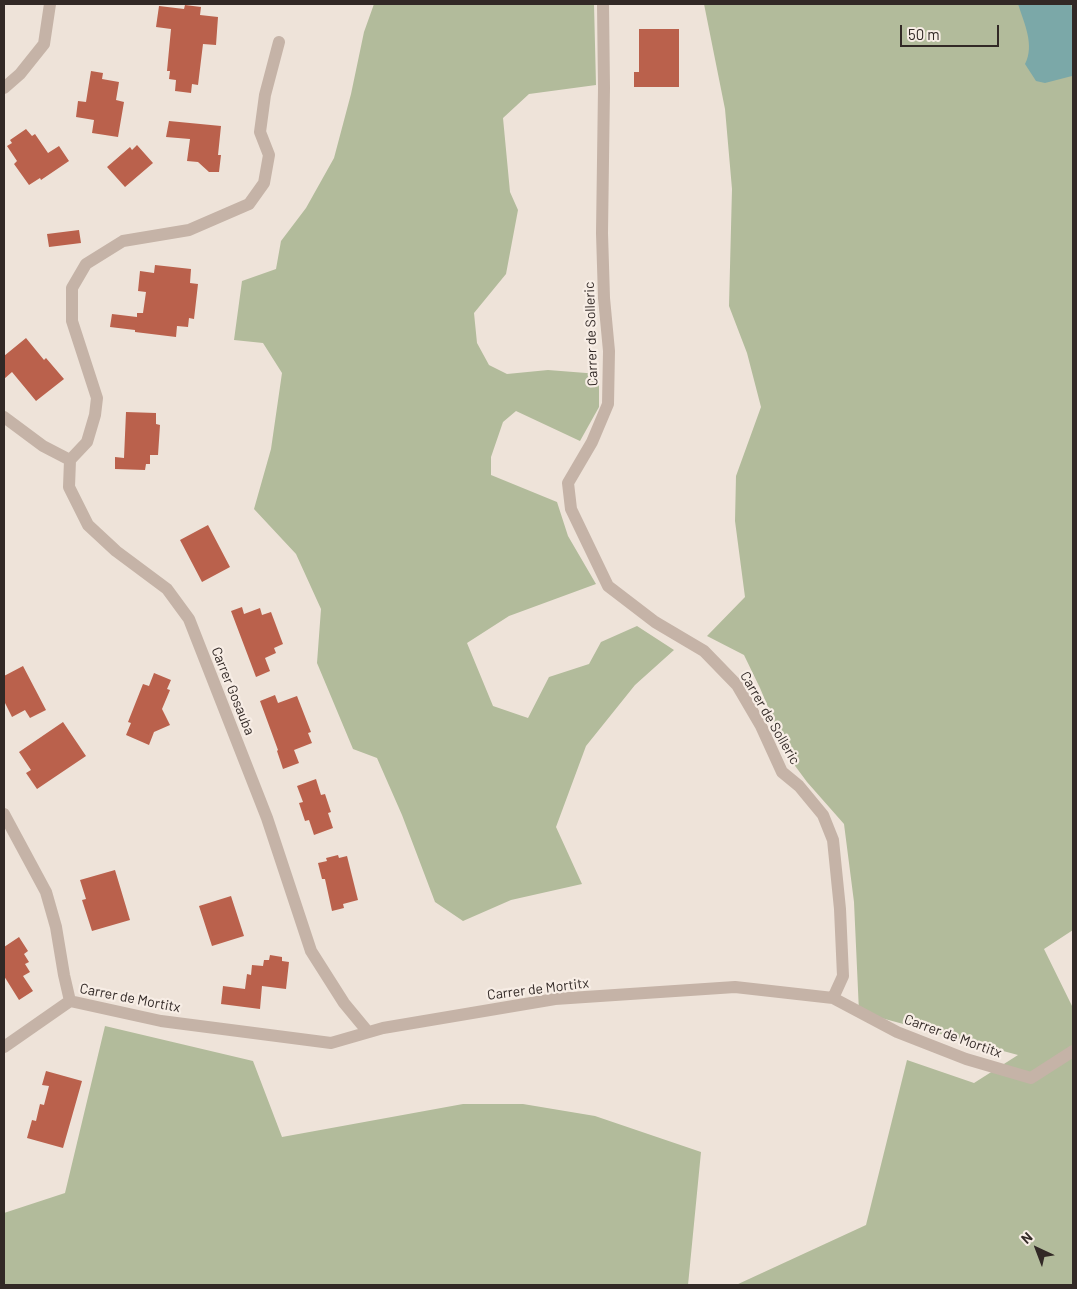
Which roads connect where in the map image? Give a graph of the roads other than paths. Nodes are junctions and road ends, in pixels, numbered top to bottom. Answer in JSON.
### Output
{"nodes":[{"id":1,"x":50,"y":4,"type":"edge"},
{"id":2,"x":603,"y":4,"type":"edge"},
{"id":3,"x":279,"y":42,"type":"dead end"},
{"id":4,"x":4,"y":88,"type":"edge"},
{"id":5,"x":4,"y":417,"type":"edge"},
{"id":6,"x":70,"y":460,"type":"junction"},
{"id":7,"x":4,"y":814,"type":"edge"},
{"id":8,"x":833,"y":998,"type":"junction"},
{"id":9,"x":70,"y":1001,"type":"junction"},
{"id":10,"x":368,"y":1032,"type":"junction"},
{"id":11,"x":4,"y":1047,"type":"edge"},
{"id":12,"x":1073,"y":1052,"type":"edge"}],
"edges":[{"from":1,"to":4,"type":"street"},
{"from":2,"to":8,"type":"street","name":"Carrer de Solleric"},
{"from":3,"to":6,"type":"street"},
{"from":5,"to":6,"type":"street"},
{"from":6,"to":10,"type":"street","name":"Carrer Gosauba"},
{"from":7,"to":9,"type":"street"},
{"from":8,"to":10,"type":"street","name":"Carrer de Mortitx"},
{"from":8,"to":12,"type":"street","name":"Carrer de Mortitx"},
{"from":9,"to":10,"type":"street","name":"Carrer de Mortitx"},
{"from":9,"to":11,"type":"street","name":"Carrer de Mortitx"}]}
